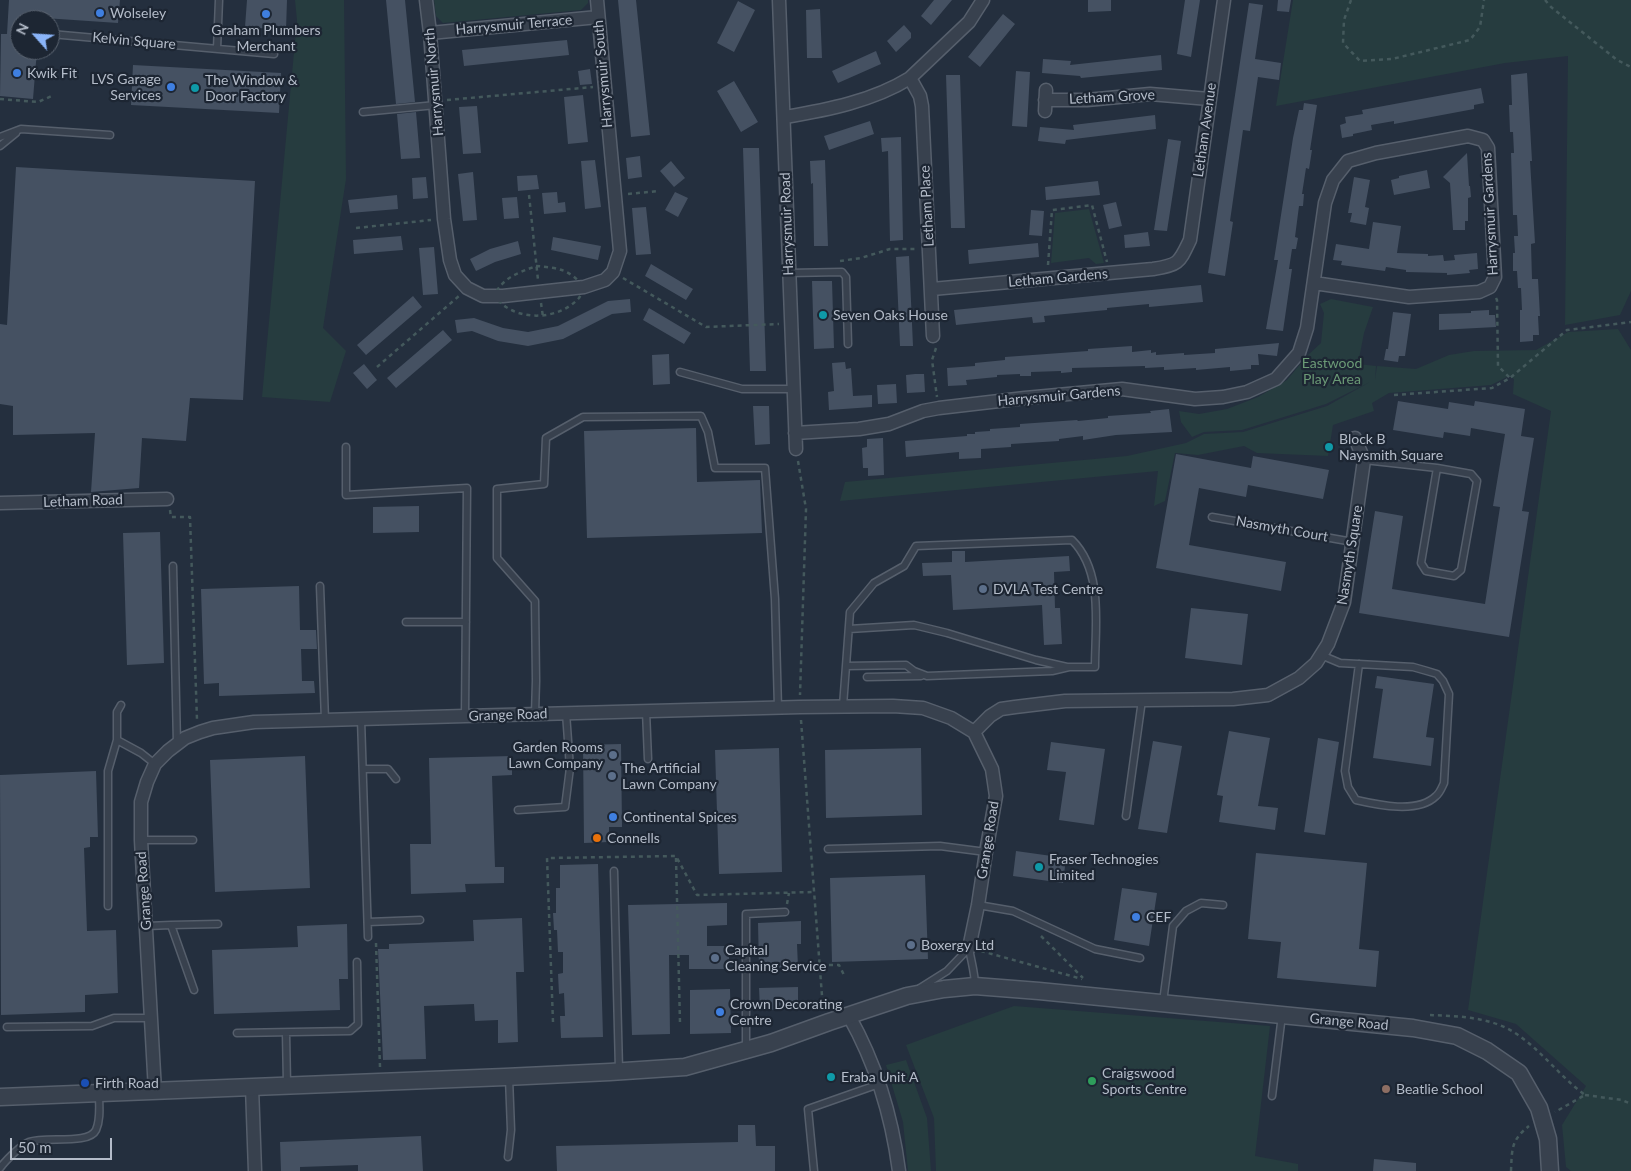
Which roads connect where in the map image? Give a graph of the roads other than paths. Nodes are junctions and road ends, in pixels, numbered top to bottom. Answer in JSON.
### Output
{"nodes":[{"id":1,"x":219,"y":0,"type":"edge"},
{"id":2,"x":426,"y":0,"type":"edge"},
{"id":3,"x":597,"y":0,"type":"edge"},
{"id":4,"x":779,"y":0,"type":"edge"},
{"id":5,"x":983,"y":0,"type":"edge"},
{"id":6,"x":1224,"y":0,"type":"edge"},
{"id":7,"x":598,"y":17,"type":"junction"},
{"id":8,"x":430,"y":33,"type":"junction"},
{"id":9,"x":60,"y":35,"type":"edge"},
{"id":10,"x":218,"y":49,"type":"junction"},
{"id":11,"x":274,"y":54,"type":"dead end"},
{"id":12,"x":910,"y":78,"type":"junction"},
{"id":13,"x":1209,"y":98,"type":"junction"},
{"id":14,"x":1045,"y":100,"type":"dead end"},
{"id":15,"x":436,"y":103,"type":"junction"},
{"id":16,"x":363,"y":112,"type":"dead end"},
{"id":17,"x":785,"y":117,"type":"junction"},
{"id":18,"x":21,"y":129,"type":"junction"},
{"id":19,"x":110,"y":135,"type":"dead end"},
{"id":20,"x":0,"y":137,"type":"edge"},
{"id":21,"x":0,"y":146,"type":"edge"},
{"id":22,"x":1182,"y":257,"type":"joint"},
{"id":23,"x":789,"y":273,"type":"junction"},
{"id":24,"x":1314,"y":283,"type":"junction"},
{"id":25,"x":932,"y":289,"type":"junction"},
{"id":26,"x":494,"y":296,"type":"joint"},
{"id":27,"x":933,"y":336,"type":"road end"},
{"id":28,"x":848,"y":344,"type":"dead end"},
{"id":29,"x":680,"y":372,"type":"dead end"},
{"id":30,"x":793,"y":389,"type":"junction"},
{"id":31,"x":795,"y":433,"type":"junction"},
{"id":32,"x":1356,"y":438,"type":"dead end"},
{"id":33,"x":346,"y":447,"type":"dead end"},
{"id":34,"x":796,"y":449,"type":"road end"},
{"id":35,"x":1364,"y":460,"type":"junction"},
{"id":36,"x":1437,"y":468,"type":"junction"},
{"id":37,"x":167,"y":499,"type":"road end"},
{"id":38,"x":0,"y":503,"type":"edge"},
{"id":39,"x":1212,"y":517,"type":"dead end"},
{"id":40,"x":1353,"y":542,"type":"junction"},
{"id":41,"x":173,"y":566,"type":"dead end"},
{"id":42,"x":320,"y":586,"type":"dead end"},
{"id":43,"x":406,"y":622,"type":"dead end"},
{"id":44,"x":466,"y":622,"type":"junction"},
{"id":45,"x":849,"y":629,"type":"junction"},
{"id":46,"x":1321,"y":655,"type":"junction"},
{"id":47,"x":1359,"y":664,"type":"junction"},
{"id":48,"x":846,"y":666,"type":"junction"},
{"id":49,"x":1069,"y":667,"type":"junction"},
{"id":50,"x":927,"y":676,"type":"junction"},
{"id":51,"x":867,"y":677,"type":"dead end"},
{"id":52,"x":1142,"y":700,"type":"junction"},
{"id":53,"x":121,"y":705,"type":"dead end"},
{"id":54,"x":843,"y":706,"type":"junction"},
{"id":55,"x":778,"y":708,"type":"junction"},
{"id":56,"x":646,"y":711,"type":"junction"},
{"id":57,"x":566,"y":713,"type":"junction"},
{"id":58,"x":535,"y":714,"type":"junction"},
{"id":59,"x":465,"y":716,"type":"junction"},
{"id":60,"x":362,"y":719,"type":"junction"},
{"id":61,"x":325,"y":720,"type":"junction"},
{"id":62,"x":974,"y":732,"type":"junction"},
{"id":63,"x":118,"y":740,"type":"junction"},
{"id":64,"x":177,"y":744,"type":"junction"},
{"id":65,"x":648,"y":760,"type":"dead end"},
{"id":66,"x":155,"y":764,"type":"junction"},
{"id":67,"x":363,"y":769,"type":"junction"},
{"id":68,"x":396,"y":779,"type":"dead end"},
{"id":69,"x":518,"y":810,"type":"dead end"},
{"id":70,"x":1126,"y":816,"type":"dead end"},
{"id":71,"x":141,"y":840,"type":"junction"},
{"id":72,"x":194,"y":840,"type":"dead end"},
{"id":73,"x":828,"y":849,"type":"dead end"},
{"id":74,"x":986,"y":852,"type":"junction"},
{"id":75,"x":614,"y":871,"type":"dead end"},
{"id":76,"x":978,"y":905,"type":"junction"},
{"id":77,"x":1223,"y":905,"type":"dead end"},
{"id":78,"x":108,"y":906,"type":"dead end"},
{"id":79,"x":786,"y":912,"type":"dead end"},
{"id":80,"x":420,"y":920,"type":"dead end"},
{"id":81,"x":368,"y":922,"type":"junction"},
{"id":82,"x":218,"y":924,"type":"dead end"},
{"id":83,"x":171,"y":925,"type":"junction"},
{"id":84,"x":146,"y":926,"type":"junction"},
{"id":85,"x":368,"y":936,"type":"road end"},
{"id":86,"x":969,"y":948,"type":"junction"},
{"id":87,"x":1140,"y":958,"type":"dead end"},
{"id":88,"x":357,"y":962,"type":"dead end"},
{"id":89,"x":975,"y":986,"type":"junction"},
{"id":90,"x":194,"y":990,"type":"dead end"},
{"id":91,"x":907,"y":996,"type":"junction"},
{"id":92,"x":1163,"y":1003,"type":"junction"},
{"id":93,"x":1282,"y":1015,"type":"junction"},
{"id":94,"x":849,"y":1016,"type":"junction"},
{"id":95,"x":151,"y":1018,"type":"junction"},
{"id":96,"x":7,"y":1028,"type":"dead end"},
{"id":97,"x":286,"y":1032,"type":"junction"},
{"id":98,"x":237,"y":1033,"type":"dead end"},
{"id":99,"x":746,"y":1050,"type":"junction"},
{"id":100,"x":619,"y":1072,"type":"junction"},
{"id":101,"x":509,"y":1077,"type":"junction"},
{"id":102,"x":879,"y":1084,"type":"junction"},
{"id":103,"x":288,"y":1085,"type":"junction"},
{"id":104,"x":252,"y":1087,"type":"junction"},
{"id":105,"x":155,"y":1091,"type":"junction"},
{"id":106,"x":99,"y":1093,"type":"junction"},
{"id":107,"x":1272,"y":1096,"type":"dead end"},
{"id":108,"x":0,"y":1097,"type":"edge"},
{"id":109,"x":508,"y":1157,"type":"dead end"},
{"id":110,"x":0,"y":1168,"type":"edge"},
{"id":111,"x":255,"y":1171,"type":"edge"},
{"id":112,"x":814,"y":1171,"type":"edge"},
{"id":113,"x":898,"y":1171,"type":"edge"},
{"id":114,"x":1550,"y":1171,"type":"edge"}],
"edges":[{"from":1,"to":10,"type":"lane"},
{"from":2,"to":8,"type":"street","name":"Harrysmuir North"},
{"from":3,"to":7,"type":"street","name":"Harrysmuir South"},
{"from":4,"to":17,"type":"street","name":"Harrysmuir Road"},
{"from":5,"to":12,"type":"street"},
{"from":6,"to":13,"type":"street","name":"Letham Avenue"},
{"from":7,"to":8,"type":"street","name":"Harrysmuir Terrace"},
{"from":7,"to":26,"type":"street","name":"Harrysmuir South"},
{"from":8,"to":15,"type":"street","name":"Harrysmuir North"},
{"from":9,"to":10,"type":"lane","name":"Kelvin Square"},
{"from":10,"to":11,"type":"lane","name":"Kelvin Square"},
{"from":12,"to":17,"type":"street"},
{"from":12,"to":25,"type":"street","name":"Letham Place"},
{"from":13,"to":14,"type":"street","name":"Letham Grove"},
{"from":13,"to":22,"type":"street","name":"Letham Avenue"},
{"from":15,"to":16,"type":"lane"},
{"from":15,"to":26,"type":"street","name":"Harrysmuir North"},
{"from":17,"to":23,"type":"street","name":"Harrysmuir Road"},
{"from":18,"to":19,"type":"lane"},
{"from":18,"to":20,"type":"lane"},
{"from":18,"to":21,"type":"lane"},
{"from":22,"to":25,"type":"street","name":"Letham Gardens"},
{"from":23,"to":28,"type":"lane"},
{"from":23,"to":30,"type":"street","name":"Harrysmuir Road"},
{"from":24,"to":24,"type":"street","name":"Harrysmuir Gardens"},
{"from":24,"to":31,"type":"street","name":"Harrysmuir Gardens"},
{"from":25,"to":27,"type":"street","name":"Letham Place"},
{"from":29,"to":30,"type":"lane"},
{"from":30,"to":31,"type":"street","name":"Harrysmuir Road"},
{"from":31,"to":34,"type":"street","name":"Harrysmuir Road"},
{"from":32,"to":35,"type":"street","name":"Nasmyth Square"},
{"from":33,"to":44,"type":"lane"},
{"from":35,"to":36,"type":"lane"},
{"from":35,"to":40,"type":"street","name":"Nasmyth Square"},
{"from":36,"to":36,"type":"lane"},
{"from":37,"to":38,"type":"street","name":"Letham Road"},
{"from":39,"to":40,"type":"lane","name":"Nasmyth Court"},
{"from":40,"to":46,"type":"street","name":"Nasmyth Square"},
{"from":41,"to":64,"type":"lane"},
{"from":42,"to":61,"type":"lane"},
{"from":43,"to":44,"type":"lane"},
{"from":44,"to":59,"type":"lane"},
{"from":45,"to":48,"type":"lane"},
{"from":45,"to":49,"type":"lane"},
{"from":45,"to":49,"type":"lane"},
{"from":46,"to":47,"type":"lane"},
{"from":46,"to":52,"type":"street","name":"Nasmyth Square"},
{"from":47,"to":47,"type":"lane"},
{"from":48,"to":50,"type":"lane"},
{"from":48,"to":54,"type":"lane"},
{"from":49,"to":50,"type":"lane"},
{"from":50,"to":51,"type":"lane"},
{"from":52,"to":62,"type":"street","name":"Nasmyth Square"},
{"from":52,"to":70,"type":"lane"},
{"from":53,"to":63,"type":"lane"},
{"from":54,"to":55,"type":"street","name":"Grange Road"},
{"from":54,"to":62,"type":"street","name":"Grange Road"},
{"from":55,"to":56,"type":"street","name":"Grange Road"},
{"from":55,"to":58,"type":"lane"},
{"from":56,"to":57,"type":"street","name":"Grange Road"},
{"from":56,"to":65,"type":"lane"},
{"from":57,"to":58,"type":"street","name":"Grange Road"},
{"from":57,"to":69,"type":"lane"},
{"from":58,"to":59,"type":"street","name":"Grange Road"},
{"from":59,"to":60,"type":"street","name":"Grange Road"},
{"from":60,"to":61,"type":"street","name":"Grange Road"},
{"from":60,"to":67,"type":"lane"},
{"from":61,"to":64,"type":"street","name":"Grange Road"},
{"from":62,"to":74,"type":"street","name":"Grange Road"},
{"from":63,"to":66,"type":"lane"},
{"from":63,"to":78,"type":"lane"},
{"from":64,"to":66,"type":"street","name":"Grange Road"},
{"from":66,"to":71,"type":"street","name":"Grange Road"},
{"from":67,"to":68,"type":"lane"},
{"from":67,"to":81,"type":"lane"},
{"from":71,"to":72,"type":"lane"},
{"from":71,"to":84,"type":"street","name":"Grange Road"},
{"from":73,"to":74,"type":"lane"},
{"from":74,"to":76,"type":"street","name":"Grange Road"},
{"from":75,"to":100,"type":"lane"},
{"from":76,"to":86,"type":"street","name":"Grange Road"},
{"from":76,"to":87,"type":"lane"},
{"from":77,"to":92,"type":"lane"},
{"from":79,"to":99,"type":"lane"},
{"from":80,"to":81,"type":"lane"},
{"from":81,"to":85,"type":"lane"},
{"from":82,"to":83,"type":"lane"},
{"from":83,"to":84,"type":"lane"},
{"from":83,"to":90,"type":"lane"},
{"from":84,"to":95,"type":"street","name":"Grange Road"},
{"from":86,"to":89,"type":"lane","name":"Grange Road"},
{"from":86,"to":91,"type":"lane","name":"Grange Road"},
{"from":88,"to":97,"type":"lane"},
{"from":89,"to":91,"type":"street","name":"Grange Road"},
{"from":89,"to":92,"type":"street","name":"Grange Road"},
{"from":91,"to":94,"type":"street","name":"Grange Road"},
{"from":92,"to":93,"type":"street","name":"Grange Road"},
{"from":93,"to":107,"type":"lane"},
{"from":93,"to":114,"type":"street","name":"Grange Road"},
{"from":94,"to":99,"type":"street","name":"Grange Road"},
{"from":94,"to":102,"type":"street"},
{"from":95,"to":96,"type":"lane"},
{"from":95,"to":105,"type":"street","name":"Grange Road"},
{"from":97,"to":98,"type":"lane"},
{"from":97,"to":103,"type":"lane"},
{"from":99,"to":100,"type":"street","name":"Grange Road"},
{"from":100,"to":101,"type":"street","name":"Grange Road"},
{"from":101,"to":103,"type":"street","name":"Grange Road"},
{"from":101,"to":109,"type":"lane"},
{"from":102,"to":112,"type":"lane"},
{"from":102,"to":113,"type":"street"},
{"from":103,"to":104,"type":"street","name":"Grange Road"},
{"from":104,"to":105,"type":"street","name":"Grange Road"},
{"from":104,"to":111,"type":"street"},
{"from":105,"to":106,"type":"street","name":"Grange Road"},
{"from":106,"to":108,"type":"street","name":"Grange Road"},
{"from":106,"to":110,"type":"lane"}]}
